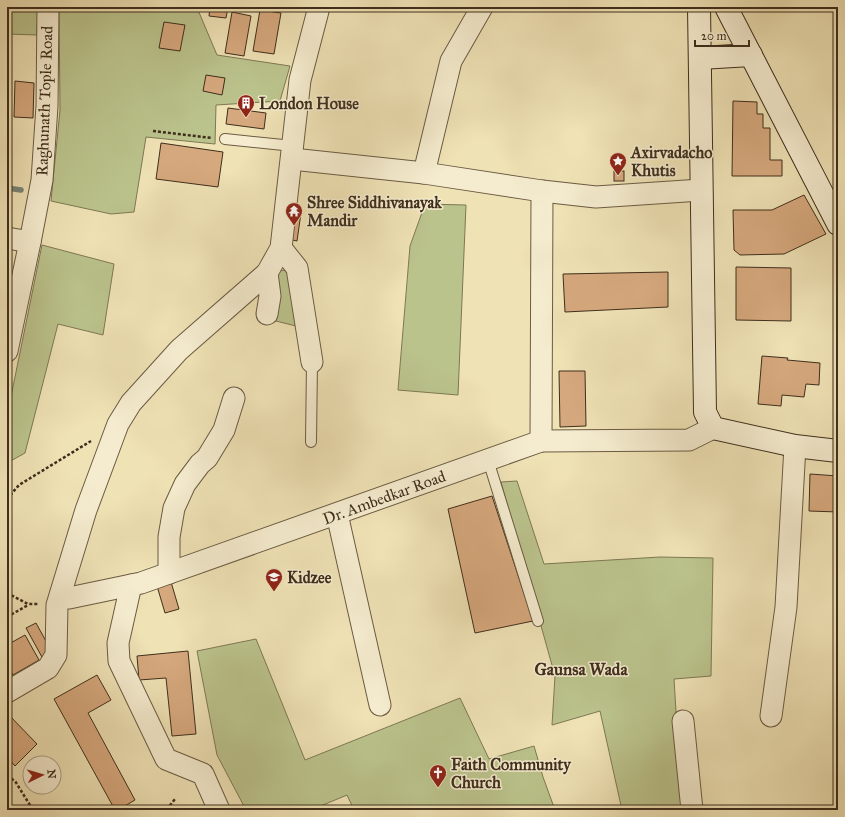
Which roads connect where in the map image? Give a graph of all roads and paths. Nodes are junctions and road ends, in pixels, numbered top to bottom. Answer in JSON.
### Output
{"nodes":[{"id":1,"x":48,"y":7,"type":"edge"},
{"id":2,"x":319,"y":7,"type":"edge"},
{"id":3,"x":482,"y":7,"type":"edge"},
{"id":4,"x":699,"y":7,"type":"edge"},
{"id":5,"x":726,"y":7,"type":"edge"},
{"id":6,"x":751,"y":55,"type":"junction"},
{"id":7,"x":700,"y":58,"type":"junction"},
{"id":8,"x":153,"y":131,"type":"dead end"},
{"id":9,"x":224,"y":139,"type":"joint"},
{"id":10,"x":293,"y":153,"type":"junction"},
{"id":11,"x":424,"y":173,"type":"junction"},
{"id":12,"x":701,"y":190,"type":"junction"},
{"id":13,"x":542,"y":191,"type":"junction"},
{"id":14,"x":838,"y":224,"type":"edge"},
{"id":15,"x":7,"y":238,"type":"edge"},
{"id":16,"x":30,"y":242,"type":"junction"},
{"id":17,"x":281,"y":248,"type":"junction"},
{"id":18,"x":267,"y":273,"type":"junction"},
{"id":19,"x":267,"y":314,"type":"dead end"},
{"id":20,"x":7,"y":350,"type":"edge"},
{"id":21,"x":312,"y":362,"type":"joint"},
{"id":22,"x":234,"y":398,"type":"dead end"},
{"id":23,"x":712,"y":428,"type":"junction"},
{"id":24,"x":92,"y":440,"type":"dead end"},
{"id":25,"x":541,"y":441,"type":"junction"},
{"id":26,"x":311,"y":442,"type":"dead end"},
{"id":27,"x":795,"y":446,"type":"junction"},
{"id":28,"x":838,"y":451,"type":"edge"},
{"id":29,"x":488,"y":460,"type":"junction"},
{"id":30,"x":7,"y":499,"type":"edge"},
{"id":31,"x":337,"y":514,"type":"junction"},
{"id":32,"x":169,"y":574,"type":"junction"},
{"id":33,"x":131,"y":585,"type":"junction"},
{"id":34,"x":7,"y":593,"type":"edge"},
{"id":35,"x":58,"y":601,"type":"junction"},
{"id":36,"x":28,"y":604,"type":"junction"},
{"id":37,"x":7,"y":617,"type":"edge"},
{"id":38,"x":538,"y":621,"type":"dead end"},
{"id":39,"x":7,"y":692,"type":"edge"},
{"id":40,"x":380,"y":705,"type":"dead end"},
{"id":41,"x":771,"y":716,"type":"dead end"},
{"id":42,"x":683,"y":721,"type":"dead end"},
{"id":43,"x":7,"y":776,"type":"edge"},
{"id":44,"x":175,"y":799,"type":"dead end"},
{"id":45,"x":33,"y":810,"type":"edge"},
{"id":46,"x":168,"y":810,"type":"edge"},
{"id":47,"x":219,"y":810,"type":"edge"},
{"id":48,"x":692,"y":810,"type":"edge"}],
"edges":[{"from":1,"to":16,"type":"street","name":"Raghunath Tople Road"},
{"from":2,"to":10,"type":"street"},
{"from":3,"to":11,"type":"street"},
{"from":4,"to":7,"type":"main road"},
{"from":5,"to":6,"type":"main road"},
{"from":6,"to":7,"type":"main road"},
{"from":6,"to":14,"type":"main road"},
{"from":7,"to":12,"type":"main road"},
{"from":8,"to":9,"type":"path"},
{"from":9,"to":10,"type":"lane"},
{"from":10,"to":11,"type":"street"},
{"from":10,"to":17,"type":"street"},
{"from":11,"to":13,"type":"street"},
{"from":12,"to":13,"type":"street"},
{"from":12,"to":23,"type":"main road"},
{"from":13,"to":25,"type":"street"},
{"from":15,"to":16,"type":"street"},
{"from":16,"to":20,"type":"street","name":"Raghunath Tople Road"},
{"from":17,"to":18,"type":"street"},
{"from":17,"to":21,"type":"street"},
{"from":18,"to":19,"type":"street"},
{"from":18,"to":35,"type":"street"},
{"from":21,"to":26,"type":"lane"},
{"from":22,"to":32,"type":"street"},
{"from":23,"to":25,"type":"street","name":"Dr. Ambedkar Road"},
{"from":23,"to":27,"type":"main road"},
{"from":24,"to":30,"type":"path"},
{"from":25,"to":29,"type":"street","name":"Dr. Ambedkar Road"},
{"from":27,"to":28,"type":"main road"},
{"from":27,"to":41,"type":"street"},
{"from":29,"to":31,"type":"street","name":"Dr. Ambedkar Road"},
{"from":29,"to":38,"type":"lane"},
{"from":31,"to":32,"type":"street","name":"Dr. Ambedkar Road"},
{"from":31,"to":40,"type":"street"},
{"from":32,"to":33,"type":"street","name":"Dr. Ambedkar Road"},
{"from":33,"to":35,"type":"street","name":"Dr. Ambedkar Road"},
{"from":33,"to":47,"type":"street"},
{"from":34,"to":36,"type":"path"},
{"from":35,"to":36,"type":"path"},
{"from":35,"to":39,"type":"street"},
{"from":36,"to":37,"type":"path"},
{"from":42,"to":48,"type":"street"},
{"from":43,"to":45,"type":"path"},
{"from":44,"to":46,"type":"path"}]}
